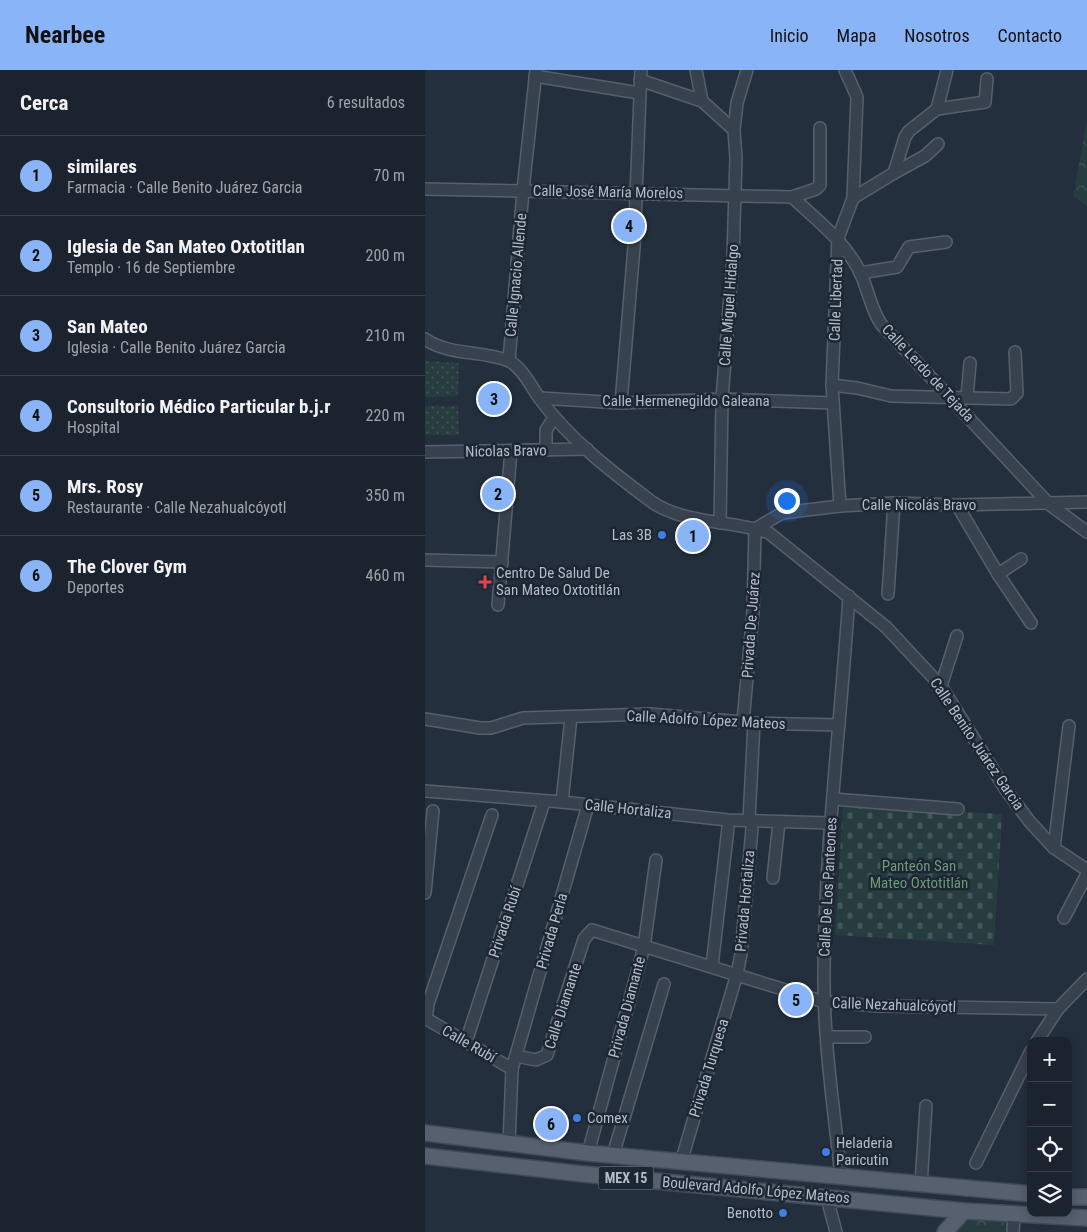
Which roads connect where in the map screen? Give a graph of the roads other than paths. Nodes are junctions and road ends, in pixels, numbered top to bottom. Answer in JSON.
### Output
{"nodes":[{"id":1,"x":697,"y":70,"type":"edge"},
{"id":2,"x":747,"y":70,"type":"edge"},
{"id":3,"x":845,"y":70,"type":"edge"},
{"id":4,"x":947,"y":70,"type":"edge"},
{"id":5,"x":535,"y":73,"type":"edge"},
{"id":6,"x":641,"y":75,"type":"edge"},
{"id":7,"x":987,"y":79,"type":"dead end"},
{"id":8,"x":639,"y":93,"type":"junction"},
{"id":9,"x":702,"y":101,"type":"junction"},
{"id":10,"x":937,"y":109,"type":"junction"},
{"id":11,"x":820,"y":128,"type":"dead end"},
{"id":12,"x":735,"y":130,"type":"junction"},
{"id":13,"x":938,"y":144,"type":"dead end"},
{"id":14,"x":894,"y":174,"type":"junction"},
{"id":15,"x":425,"y":189,"type":"edge"},
{"id":16,"x":523,"y":190,"type":"junction"},
{"id":17,"x":636,"y":193,"type":"junction"},
{"id":18,"x":734,"y":195,"type":"junction"},
{"id":19,"x":792,"y":197,"type":"junction"},
{"id":20,"x":853,"y":198,"type":"junction"},
{"id":21,"x":838,"y":238,"type":"junction"},
{"id":22,"x":946,"y":242,"type":"dead end"},
{"id":23,"x":860,"y":273,"type":"junction"},
{"id":24,"x":425,"y":339,"type":"edge"},
{"id":25,"x":1015,"y":352,"type":"dead end"},
{"id":26,"x":509,"y":361,"type":"junction"},
{"id":27,"x":970,"y":363,"type":"dead end"},
{"id":28,"x":833,"y":385,"type":"junction"},
{"id":29,"x":949,"y":397,"type":"junction"},
{"id":30,"x":967,"y":397,"type":"junction"},
{"id":31,"x":540,"y":398,"type":"junction"},
{"id":32,"x":722,"y":399,"type":"junction"},
{"id":33,"x":621,"y":403,"type":"junction"},
{"id":34,"x":833,"y":403,"type":"junction"},
{"id":35,"x":554,"y":418,"type":"junction"},
{"id":36,"x":587,"y":449,"type":"junction"},
{"id":37,"x":547,"y":450,"type":"junction"},
{"id":38,"x":511,"y":451,"type":"junction"},
{"id":39,"x":425,"y":452,"type":"edge"},
{"id":40,"x":1087,"y":502,"type":"edge"},
{"id":41,"x":894,"y":503,"type":"junction"},
{"id":42,"x":1049,"y":504,"type":"junction"},
{"id":43,"x":840,"y":506,"type":"junction"},
{"id":44,"x":957,"y":506,"type":"junction"},
{"id":45,"x":720,"y":523,"type":"junction"},
{"id":46,"x":755,"y":529,"type":"junction"},
{"id":47,"x":1087,"y":532,"type":"edge"},
{"id":48,"x":1021,"y":559,"type":"dead end"},
{"id":49,"x":425,"y":560,"type":"edge"},
{"id":50,"x":502,"y":562,"type":"junction"},
{"id":51,"x":998,"y":574,"type":"junction"},
{"id":52,"x":888,"y":594,"type":"dead end"},
{"id":53,"x":849,"y":596,"type":"junction"},
{"id":54,"x":498,"y":605,"type":"dead end"},
{"id":55,"x":1031,"y":623,"type":"dead end"},
{"id":56,"x":957,"y":636,"type":"dead end"},
{"id":57,"x":941,"y":686,"type":"junction"},
{"id":58,"x":571,"y":717,"type":"junction"},
{"id":59,"x":425,"y":719,"type":"edge"},
{"id":60,"x":749,"y":722,"type":"junction"},
{"id":61,"x":839,"y":726,"type":"junction"},
{"id":62,"x":1069,"y":726,"type":"dead end"},
{"id":63,"x":425,"y":791,"type":"edge"},
{"id":64,"x":833,"y":800,"type":"junction"},
{"id":65,"x":545,"y":802,"type":"junction"},
{"id":66,"x":562,"y":802,"type":"junction"},
{"id":67,"x":588,"y":805,"type":"junction"},
{"id":68,"x":959,"y":809,"type":"dead end"},
{"id":69,"x":433,"y":810,"type":"dead end"},
{"id":70,"x":492,"y":815,"type":"dead end"},
{"id":71,"x":779,"y":822,"type":"junction"},
{"id":72,"x":831,"y":822,"type":"junction"},
{"id":73,"x":750,"y":824,"type":"junction"},
{"id":74,"x":728,"y":828,"type":"dead end"},
{"id":75,"x":1053,"y":848,"type":"junction"},
{"id":76,"x":656,"y":860,"type":"dead end"},
{"id":77,"x":1087,"y":870,"type":"edge"},
{"id":78,"x":1087,"y":874,"type":"edge"},
{"id":79,"x":773,"y":878,"type":"dead end"},
{"id":80,"x":425,"y":893,"type":"edge"},
{"id":81,"x":1064,"y":918,"type":"dead end"},
{"id":82,"x":592,"y":930,"type":"joint"},
{"id":83,"x":643,"y":947,"type":"junction"},
{"id":84,"x":712,"y":966,"type":"junction"},
{"id":85,"x":737,"y":974,"type":"junction"},
{"id":86,"x":1087,"y":979,"type":"edge"},
{"id":87,"x":664,"y":984,"type":"dead end"},
{"id":88,"x":824,"y":1002,"type":"junction"},
{"id":89,"x":1058,"y":1009,"type":"junction"},
{"id":90,"x":425,"y":1019,"type":"edge"},
{"id":91,"x":827,"y":1037,"type":"junction"},
{"id":92,"x":865,"y":1037,"type":"dead end"},
{"id":93,"x":1040,"y":1037,"type":"edge"},
{"id":94,"x":466,"y":1042,"type":"junction"},
{"id":95,"x":516,"y":1056,"type":"junction"},
{"id":96,"x":1027,"y":1060,"type":"edge"},
{"id":97,"x":512,"y":1069,"type":"junction"},
{"id":98,"x":926,"y":1106,"type":"dead end"},
{"id":99,"x":425,"y":1133,"type":"edge"},
{"id":100,"x":509,"y":1144,"type":"junction"},
{"id":101,"x":588,"y":1153,"type":"junction"},
{"id":102,"x":613,"y":1155,"type":"junction"},
{"id":103,"x":425,"y":1156,"type":"edge"},
{"id":104,"x":681,"y":1162,"type":"junction"},
{"id":105,"x":976,"y":1163,"type":"dead end"},
{"id":106,"x":841,"y":1178,"type":"junction"},
{"id":107,"x":921,"y":1185,"type":"junction"},
{"id":108,"x":1027,"y":1194,"type":"edge"},
{"id":109,"x":1072,"y":1197,"type":"edge"},
{"id":110,"x":827,"y":1198,"type":"junction"},
{"id":111,"x":1087,"y":1198,"type":"edge"},
{"id":112,"x":964,"y":1211,"type":"junction"},
{"id":113,"x":1014,"y":1215,"type":"junction"},
{"id":114,"x":1087,"y":1218,"type":"edge"},
{"id":115,"x":836,"y":1232,"type":"edge"},
{"id":116,"x":945,"y":1232,"type":"edge"},
{"id":117,"x":1013,"y":1232,"type":"edge"}],
"edges":[{"from":1,"to":9,"type":"street"},
{"from":2,"to":12,"type":"street","name":"Calle Miguel Hidalgo"},
{"from":3,"to":20,"type":"street","name":"Calle Libertad"},
{"from":4,"to":10,"type":"street"},
{"from":5,"to":8,"type":"street"},
{"from":5,"to":16,"type":"street","name":"Calle Ignacio Allende"},
{"from":6,"to":8,"type":"street"},
{"from":6,"to":9,"type":"street"},
{"from":7,"to":10,"type":"street"},
{"from":8,"to":17,"type":"street"},
{"from":9,"to":12,"type":"street"},
{"from":10,"to":14,"type":"street"},
{"from":11,"to":19,"type":"street"},
{"from":12,"to":18,"type":"street","name":"Calle Miguel Hidalgo"},
{"from":13,"to":14,"type":"street"},
{"from":14,"to":20,"type":"street"},
{"from":15,"to":16,"type":"street","name":"Calle José María Morelos"},
{"from":16,"to":17,"type":"street","name":"Calle José María Morelos"},
{"from":16,"to":26,"type":"street","name":"Calle Ignacio Allende"},
{"from":17,"to":18,"type":"street","name":"Calle José María Morelos"},
{"from":17,"to":33,"type":"street"},
{"from":18,"to":19,"type":"street","name":"Calle José María Morelos"},
{"from":18,"to":32,"type":"street","name":"Calle Miguel Hidalgo"},
{"from":19,"to":21,"type":"street","name":"Calle Lerdo de Tejada"},
{"from":20,"to":21,"type":"street","name":"Calle Libertad"},
{"from":21,"to":23,"type":"street","name":"Calle Lerdo de Tejada"},
{"from":21,"to":28,"type":"street","name":"Calle Libertad"},
{"from":22,"to":23,"type":"street"},
{"from":23,"to":29,"type":"street","name":"Calle Lerdo de Tejada"},
{"from":24,"to":26,"type":"street"},
{"from":25,"to":30,"type":"street"},
{"from":26,"to":31,"type":"street","name":"Calle Benito Juárez Garcia"},
{"from":27,"to":30,"type":"street"},
{"from":28,"to":29,"type":"street"},
{"from":28,"to":34,"type":"street","name":"Calle Libertad"},
{"from":29,"to":30,"type":"street"},
{"from":29,"to":42,"type":"street","name":"Calle Lerdo de Tejada"},
{"from":31,"to":33,"type":"street","name":"Calle Hermenegildo Galeana"},
{"from":31,"to":35,"type":"street","name":"Calle Benito Juárez Garcia"},
{"from":32,"to":33,"type":"street","name":"Calle Hermenegildo Galeana"},
{"from":32,"to":34,"type":"street","name":"Calle Hermenegildo Galeana"},
{"from":32,"to":45,"type":"street","name":"Calle Miguel Hidalgo"},
{"from":34,"to":43,"type":"street","name":"Calle Libertad"},
{"from":35,"to":36,"type":"street","name":"Calle Benito Juárez Garcia"},
{"from":35,"to":37,"type":"street"},
{"from":36,"to":37,"type":"street","name":"Nicolas Bravo"},
{"from":36,"to":45,"type":"street","name":"Calle Benito Juárez Garcia"},
{"from":37,"to":38,"type":"street","name":"Nicolas Bravo"},
{"from":38,"to":39,"type":"street","name":"Nicolas Bravo"},
{"from":38,"to":50,"type":"street"},
{"from":40,"to":42,"type":"street","name":"Calle Nicolás Bravo"},
{"from":41,"to":43,"type":"street","name":"Calle Nicolás Bravo"},
{"from":41,"to":44,"type":"street","name":"Calle Nicolás Bravo"},
{"from":41,"to":52,"type":"street"},
{"from":42,"to":44,"type":"street","name":"Calle Nicolás Bravo"},
{"from":42,"to":47,"type":"street","name":"Calle Lerdo de Tejada"},
{"from":43,"to":46,"type":"street","name":"Calle Nicolás Bravo"},
{"from":44,"to":51,"type":"street"},
{"from":45,"to":46,"type":"street","name":"Calle Benito Juárez Garcia"},
{"from":46,"to":53,"type":"street","name":"Calle Benito Juárez Garcia"},
{"from":46,"to":60,"type":"street","name":"Privada De Juárez"},
{"from":48,"to":51,"type":"street"},
{"from":49,"to":50,"type":"street"},
{"from":50,"to":54,"type":"street"},
{"from":51,"to":55,"type":"street"},
{"from":53,"to":57,"type":"street","name":"Calle Benito Juárez Garcia"},
{"from":53,"to":61,"type":"street","name":"Calle De Los Panteones"},
{"from":56,"to":57,"type":"street"},
{"from":57,"to":75,"type":"street","name":"Calle Benito Juárez Garcia"},
{"from":58,"to":59,"type":"street","name":"Calle Adolfo López Mateos"},
{"from":58,"to":60,"type":"street","name":"Calle Adolfo López Mateos"},
{"from":58,"to":66,"type":"street"},
{"from":60,"to":61,"type":"street","name":"Calle Adolfo López Mateos"},
{"from":60,"to":73,"type":"street","name":"Privada Hortaliza"},
{"from":61,"to":64,"type":"street","name":"Calle De Los Panteones"},
{"from":62,"to":75,"type":"street"},
{"from":63,"to":65,"type":"street","name":"Calle Hortaliza"},
{"from":64,"to":68,"type":"street"},
{"from":64,"to":72,"type":"street","name":"Calle De Los Panteones"},
{"from":65,"to":66,"type":"street","name":"Calle Hortaliza"},
{"from":65,"to":94,"type":"street","name":"Privada Rubí"},
{"from":66,"to":67,"type":"street","name":"Calle Hortaliza"},
{"from":67,"to":73,"type":"street","name":"Calle Hortaliza"},
{"from":67,"to":95,"type":"street","name":"Privada Perla"},
{"from":69,"to":80,"type":"street"},
{"from":70,"to":90,"type":"street"},
{"from":71,"to":72,"type":"street","name":"Calle Hortaliza"},
{"from":71,"to":73,"type":"street","name":"Calle Hortaliza"},
{"from":71,"to":79,"type":"street","name":"Privada Hortaliza"},
{"from":72,"to":88,"type":"street","name":"Calle De Los Panteones"},
{"from":73,"to":85,"type":"street","name":"Privada Hortaliza"},
{"from":74,"to":84,"type":"street"},
{"from":75,"to":77,"type":"street","name":"Calle Benito Juárez Garcia"},
{"from":76,"to":83,"type":"street","name":"Privada Diamante"},
{"from":78,"to":81,"type":"street"},
{"from":82,"to":83,"type":"street","name":"Calle Nezahualcóyotl"},
{"from":82,"to":95,"type":"street","name":"Calle Diamante"},
{"from":83,"to":84,"type":"street","name":"Calle Nezahualcóyotl"},
{"from":83,"to":101,"type":"street","name":"Privada Diamante"},
{"from":84,"to":85,"type":"street","name":"Calle Nezahualcóyotl"},
{"from":85,"to":88,"type":"street","name":"Calle Nezahualcóyotl"},
{"from":85,"to":104,"type":"street","name":"Privada Turquesa"},
{"from":86,"to":89,"type":"street"},
{"from":87,"to":102,"type":"street"},
{"from":88,"to":89,"type":"street","name":"Calle Nezahualcóyotl"},
{"from":88,"to":91,"type":"street","name":"Calle De Los Panteones"},
{"from":89,"to":93,"type":"street"},
{"from":90,"to":94,"type":"street","name":"Calle Rubí"},
{"from":91,"to":92,"type":"street"},
{"from":91,"to":106,"type":"street","name":"Calle De Los Panteones"},
{"from":94,"to":97,"type":"street","name":"Calle Rubí"},
{"from":95,"to":97,"type":"street"},
{"from":96,"to":105,"type":"street"},
{"from":97,"to":100,"type":"street"},
{"from":98,"to":107,"type":"street"},
{"from":99,"to":100,"type":"main road","name":"Boulevard Adolfo López Mateos","number":"MEX 15"},
{"from":100,"to":101,"type":"main road","name":"Boulevard Adolfo López Mateos","number":"MEX 15"},
{"from":101,"to":102,"type":"main road","name":"Boulevard Adolfo López Mateos","number":"MEX 15"},
{"from":102,"to":104,"type":"main road","name":"Boulevard Adolfo López Mateos","number":"MEX 15"},
{"from":103,"to":110,"type":"main road","name":"Boulevard Adolfo López Mateos","number":"MEX 15"},
{"from":104,"to":106,"type":"main road","name":"Boulevard Adolfo López Mateos","number":"MEX 15"},
{"from":106,"to":107,"type":"main road","name":"Boulevard Adolfo López Mateos","number":"MEX 15"},
{"from":107,"to":108,"type":"main road","name":"Boulevard Adolfo López Mateos","number":"MEX 15"},
{"from":109,"to":111,"type":"main road"},
{"from":110,"to":112,"type":"main road","name":"Boulevard Adolfo López Mateos","number":"MEX 15"},
{"from":110,"to":115,"type":"street"},
{"from":112,"to":113,"type":"main road","name":"Boulevard Adolfo López Mateos","number":"MEX 15"},
{"from":112,"to":116,"type":"main road"},
{"from":113,"to":114,"type":"main road","name":"Boulevard Adolfo López Mateos","number":"MEX 15"},
{"from":113,"to":117,"type":"street"}]}
